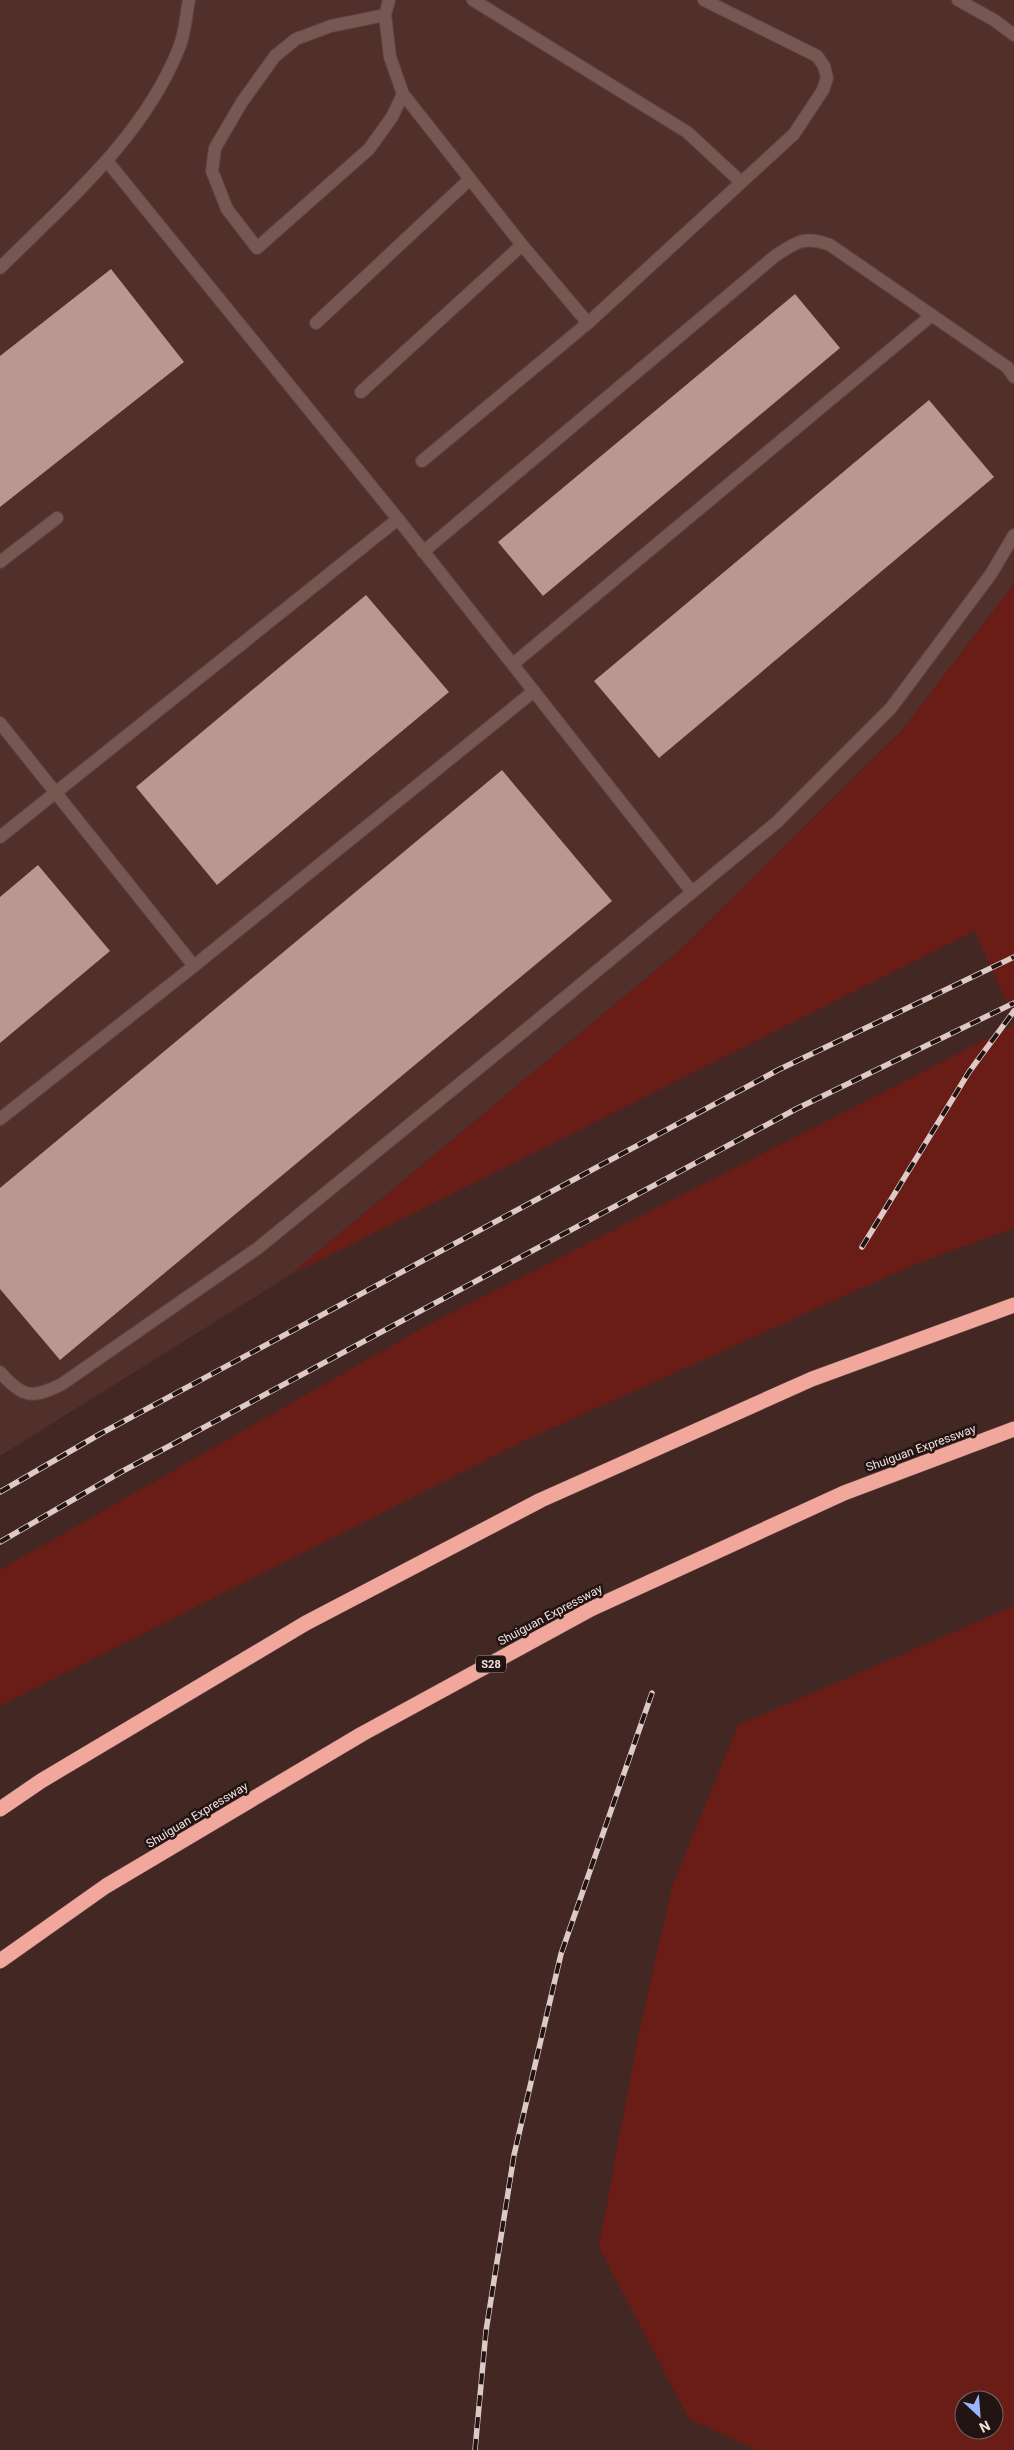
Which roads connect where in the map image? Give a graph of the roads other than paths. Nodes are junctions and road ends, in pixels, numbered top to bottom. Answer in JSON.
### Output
{"nodes":[{"id":1,"x":189,"y":0,"type":"edge"},
{"id":2,"x":390,"y":0,"type":"edge"},
{"id":3,"x":473,"y":0,"type":"edge"},
{"id":4,"x":704,"y":0,"type":"edge"},
{"id":5,"x":958,"y":0,"type":"edge"},
{"id":6,"x":386,"y":15,"type":"junction"},
{"id":7,"x":1014,"y":35,"type":"edge"},
{"id":8,"x":403,"y":94,"type":"junction"},
{"id":9,"x":107,"y":161,"type":"junction"},
{"id":10,"x":470,"y":179,"type":"junction"},
{"id":11,"x":741,"y":182,"type":"junction"},
{"id":12,"x":522,"y":245,"type":"junction"},
{"id":13,"x":0,"y":268,"type":"edge"},
{"id":14,"x":932,"y":315,"type":"junction"},
{"id":15,"x":316,"y":323,"type":"dead end"},
{"id":16,"x":588,"y":323,"type":"junction"},
{"id":17,"x":1014,"y":377,"type":"edge"},
{"id":18,"x":361,"y":392,"type":"dead end"},
{"id":19,"x":422,"y":461,"type":"dead end"},
{"id":20,"x":57,"y":518,"type":"dead end"},
{"id":21,"x":398,"y":519,"type":"junction"},
{"id":22,"x":1014,"y":535,"type":"edge"},
{"id":23,"x":423,"y":552,"type":"junction"},
{"id":24,"x":0,"y":562,"type":"edge"},
{"id":25,"x":513,"y":664,"type":"junction"},
{"id":26,"x":534,"y":691,"type":"junction"},
{"id":27,"x":0,"y":723,"type":"edge"},
{"id":28,"x":56,"y":792,"type":"junction"},
{"id":29,"x":0,"y":837,"type":"edge"},
{"id":30,"x":692,"y":892,"type":"junction"},
{"id":31,"x":194,"y":966,"type":"junction"},
{"id":32,"x":0,"y":1119,"type":"edge"},
{"id":33,"x":1014,"y":1305,"type":"edge"},
{"id":34,"x":0,"y":1372,"type":"edge"},
{"id":35,"x":1014,"y":1429,"type":"edge"},
{"id":36,"x":0,"y":1809,"type":"edge"},
{"id":37,"x":0,"y":1961,"type":"edge"}],
"edges":[{"from":1,"to":9,"type":"lane"},
{"from":2,"to":6,"type":"lane"},
{"from":3,"to":11,"type":"lane"},
{"from":4,"to":11,"type":"lane"},
{"from":5,"to":7,"type":"lane"},
{"from":6,"to":8,"type":"lane"},
{"from":6,"to":8,"type":"lane"},
{"from":8,"to":10,"type":"lane"},
{"from":9,"to":13,"type":"lane"},
{"from":9,"to":21,"type":"lane"},
{"from":10,"to":12,"type":"lane"},
{"from":10,"to":15,"type":"lane"},
{"from":11,"to":16,"type":"lane"},
{"from":12,"to":16,"type":"lane"},
{"from":12,"to":18,"type":"lane"},
{"from":14,"to":17,"type":"lane"},
{"from":14,"to":23,"type":"lane"},
{"from":14,"to":25,"type":"lane"},
{"from":16,"to":19,"type":"lane"},
{"from":20,"to":24,"type":"lane"},
{"from":21,"to":23,"type":"lane"},
{"from":21,"to":28,"type":"lane"},
{"from":22,"to":30,"type":"lane"},
{"from":23,"to":25,"type":"lane"},
{"from":25,"to":26,"type":"lane"},
{"from":26,"to":30,"type":"lane"},
{"from":26,"to":31,"type":"lane"},
{"from":27,"to":28,"type":"lane"},
{"from":28,"to":29,"type":"lane"},
{"from":28,"to":31,"type":"lane"},
{"from":30,"to":34,"type":"lane"},
{"from":31,"to":32,"type":"lane"},
{"from":33,"to":36,"type":"highway"},
{"from":35,"to":37,"type":"highway","name":"Shuiguan Expressway","number":"S28"}]}
